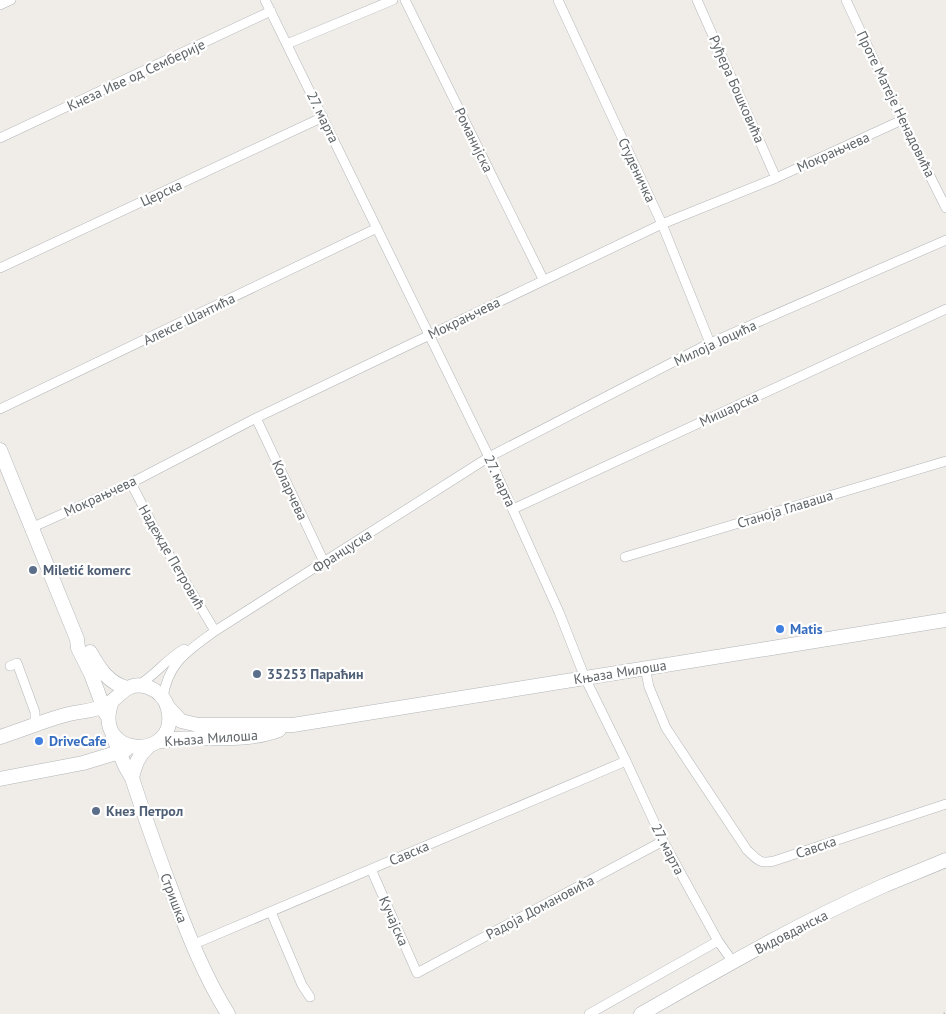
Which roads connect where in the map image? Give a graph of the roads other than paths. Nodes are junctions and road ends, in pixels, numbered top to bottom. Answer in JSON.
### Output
{"nodes":[{"id":1,"x":11,"y":0,"type":"edge"},
{"id":2,"x":265,"y":0,"type":"edge"},
{"id":3,"x":393,"y":0,"type":"edge"},
{"id":4,"x":405,"y":0,"type":"edge"},
{"id":5,"x":558,"y":0,"type":"edge"},
{"id":6,"x":697,"y":0,"type":"edge"},
{"id":7,"x":846,"y":0,"type":"edge"},
{"id":8,"x":0,"y":5,"type":"edge"},
{"id":9,"x":271,"y":11,"type":"junction"},
{"id":10,"x":287,"y":44,"type":"junction"},
{"id":11,"x":323,"y":117,"type":"junction"},
{"id":12,"x":902,"y":120,"type":"junction"},
{"id":13,"x":0,"y":138,"type":"edge"},
{"id":14,"x":776,"y":178,"type":"junction"},
{"id":15,"x":946,"y":208,"type":"edge"},
{"id":16,"x":662,"y":224,"type":"junction"},
{"id":17,"x":377,"y":228,"type":"junction"},
{"id":18,"x":946,"y":240,"type":"edge"},
{"id":19,"x":0,"y":268,"type":"edge"},
{"id":20,"x":544,"y":280,"type":"junction"},
{"id":21,"x":946,"y":309,"type":"edge"},
{"id":22,"x":428,"y":335,"type":"junction"},
{"id":23,"x":710,"y":343,"type":"junction"},
{"id":24,"x":0,"y":409,"type":"edge"},
{"id":25,"x":256,"y":418,"type":"junction"},
{"id":26,"x":0,"y":450,"type":"edge"},
{"id":27,"x":489,"y":457,"type":"junction"},
{"id":28,"x":946,"y":461,"type":"edge"},
{"id":29,"x":131,"y":483,"type":"junction"},
{"id":30,"x":513,"y":509,"type":"junction"},
{"id":31,"x":31,"y":528,"type":"junction"},
{"id":32,"x":625,"y":557,"type":"dead end"},
{"id":33,"x":324,"y":562,"type":"junction"},
{"id":34,"x":946,"y":620,"type":"edge"},
{"id":35,"x":215,"y":631,"type":"junction"},
{"id":36,"x":77,"y":638,"type":"junction"},
{"id":37,"x":196,"y":645,"type":"junction"},
{"id":38,"x":10,"y":666,"type":"dead end"},
{"id":39,"x":645,"y":668,"type":"junction"},
{"id":40,"x":585,"y":678,"type":"junction"},
{"id":41,"x":95,"y":683,"type":"junction"},
{"id":42,"x":132,"y":687,"type":"junction"},
{"id":43,"x":166,"y":702,"type":"junction"},
{"id":44,"x":108,"y":704,"type":"junction"},
{"id":45,"x":70,"y":713,"type":"junction"},
{"id":46,"x":35,"y":725,"type":"junction"},
{"id":47,"x":293,"y":725,"type":"junction"},
{"id":48,"x":110,"y":727,"type":"junction"},
{"id":49,"x":0,"y":737,"type":"edge"},
{"id":50,"x":147,"y":746,"type":"junction"},
{"id":51,"x":119,"y":751,"type":"junction"},
{"id":52,"x":626,"y":761,"type":"junction"},
{"id":53,"x":83,"y":763,"type":"junction"},
{"id":54,"x":129,"y":772,"type":"junction"},
{"id":55,"x":0,"y":779,"type":"edge"},
{"id":56,"x":946,"y":804,"type":"edge"},
{"id":57,"x":663,"y":841,"type":"junction"},
{"id":58,"x":946,"y":860,"type":"edge"},
{"id":59,"x":371,"y":869,"type":"junction"},
{"id":60,"x":271,"y":912,"type":"junction"},
{"id":61,"x":718,"y":941,"type":"junction"},
{"id":62,"x":192,"y":945,"type":"junction"},
{"id":63,"x":733,"y":962,"type":"junction"},
{"id":64,"x":417,"y":974,"type":"joint"},
{"id":65,"x":310,"y":997,"type":"dead end"},
{"id":66,"x":228,"y":1014,"type":"edge"},
{"id":67,"x":589,"y":1014,"type":"edge"},
{"id":68,"x":641,"y":1014,"type":"edge"}],
"edges":[{"from":1,"to":8,"type":"street"},
{"from":2,"to":9,"type":"street","name":"27. марта"},
{"from":3,"to":10,"type":"street"},
{"from":4,"to":20,"type":"street","name":"Романијска"},
{"from":5,"to":16,"type":"street","name":"Студеничка"},
{"from":6,"to":14,"type":"street","name":"Руђера Бошковића"},
{"from":7,"to":12,"type":"street","name":"Проте Матеје Ненадовића"},
{"from":9,"to":10,"type":"street","name":"27. марта"},
{"from":9,"to":13,"type":"street","name":"Кнеза Иве од Семберије"},
{"from":10,"to":11,"type":"street","name":"27. марта"},
{"from":11,"to":17,"type":"street","name":"27. марта"},
{"from":11,"to":19,"type":"street","name":"Церска"},
{"from":12,"to":14,"type":"street","name":"Мокрањчева"},
{"from":12,"to":15,"type":"street","name":"Проте Матеје Ненадовића"},
{"from":14,"to":16,"type":"street","name":"Мокрањчева"},
{"from":16,"to":20,"type":"street","name":"Мокрањчева"},
{"from":16,"to":23,"type":"street","name":"Студеничка"},
{"from":17,"to":22,"type":"street","name":"27. марта"},
{"from":17,"to":24,"type":"street","name":"Алексе Шантића"},
{"from":18,"to":23,"type":"street","name":"Милоја Јоцића"},
{"from":20,"to":22,"type":"street","name":"Мокрањчева"},
{"from":21,"to":30,"type":"street","name":"Мишарска"},
{"from":22,"to":25,"type":"street","name":"Мокрањчева"},
{"from":22,"to":27,"type":"street","name":"27. марта"},
{"from":23,"to":27,"type":"street","name":"Милоја Јоцића"},
{"from":25,"to":29,"type":"street","name":"Мокрањчева"},
{"from":25,"to":33,"type":"street","name":"Коларчева"},
{"from":26,"to":31,"type":"main road"},
{"from":27,"to":30,"type":"street","name":"27. марта"},
{"from":27,"to":33,"type":"street","name":"Француска"},
{"from":28,"to":32,"type":"street","name":"Станоја Главаша"},
{"from":29,"to":31,"type":"street","name":"Мокрањчева"},
{"from":29,"to":35,"type":"street","name":"Надежде Петровић"},
{"from":30,"to":40,"type":"street","name":"27. марта"},
{"from":31,"to":36,"type":"main road"},
{"from":33,"to":35,"type":"street","name":"Француска"},
{"from":34,"to":39,"type":"main road","name":"Књаза Милоша"},
{"from":35,"to":37,"type":"street","name":"Француска"},
{"from":36,"to":41,"type":"main road"},
{"from":36,"to":42,"type":"main road"},
{"from":37,"to":42,"type":"street","name":"Француска"},
{"from":37,"to":43,"type":"street","name":"Француска"},
{"from":38,"to":46,"type":"street"},
{"from":39,"to":40,"type":"main road","name":"Књаза Милоша"},
{"from":39,"to":56,"type":"street","name":"Савска"},
{"from":40,"to":47,"type":"main road","name":"Књаза Милоша"},
{"from":40,"to":52,"type":"street","name":"27. марта"},
{"from":41,"to":44,"type":"main road"},
{"from":41,"to":45,"type":"main road"},
{"from":42,"to":43,"type":"main road"},
{"from":42,"to":44,"type":"main road"},
{"from":43,"to":47,"type":"main road","name":"Књаза Милоша"},
{"from":43,"to":50,"type":"main road"},
{"from":44,"to":45,"type":"main road"},
{"from":44,"to":48,"type":"main road"},
{"from":45,"to":46,"type":"main road"},
{"from":46,"to":49,"type":"main road"},
{"from":47,"to":50,"type":"main road","name":"Књаза Милоша"},
{"from":48,"to":50,"type":"main road"},
{"from":48,"to":51,"type":"main road","name":"Стришка"},
{"from":50,"to":51,"type":"main road","name":"Књаза Милоша"},
{"from":50,"to":54,"type":"main road"},
{"from":51,"to":53,"type":"main road","name":"Књаза Милоша"},
{"from":51,"to":54,"type":"main road","name":"Стришка"},
{"from":52,"to":57,"type":"street","name":"27. марта"},
{"from":52,"to":59,"type":"street","name":"Савска"},
{"from":53,"to":54,"type":"main road"},
{"from":53,"to":55,"type":"main road","name":"Књаза Милоша"},
{"from":54,"to":62,"type":"main road","name":"Стришка"},
{"from":57,"to":61,"type":"street","name":"27. марта"},
{"from":57,"to":64,"type":"street","name":"Радоја Домановића"},
{"from":58,"to":63,"type":"main road","name":"Видовданска"},
{"from":59,"to":60,"type":"street","name":"Савска"},
{"from":59,"to":64,"type":"street","name":"Кучајска"},
{"from":60,"to":62,"type":"street","name":"Савска"},
{"from":60,"to":65,"type":"street"},
{"from":61,"to":63,"type":"street","name":"27. марта"},
{"from":61,"to":67,"type":"street"},
{"from":62,"to":66,"type":"main road","name":"Стришка"},
{"from":63,"to":68,"type":"main road","name":"Видовданска"}]}
